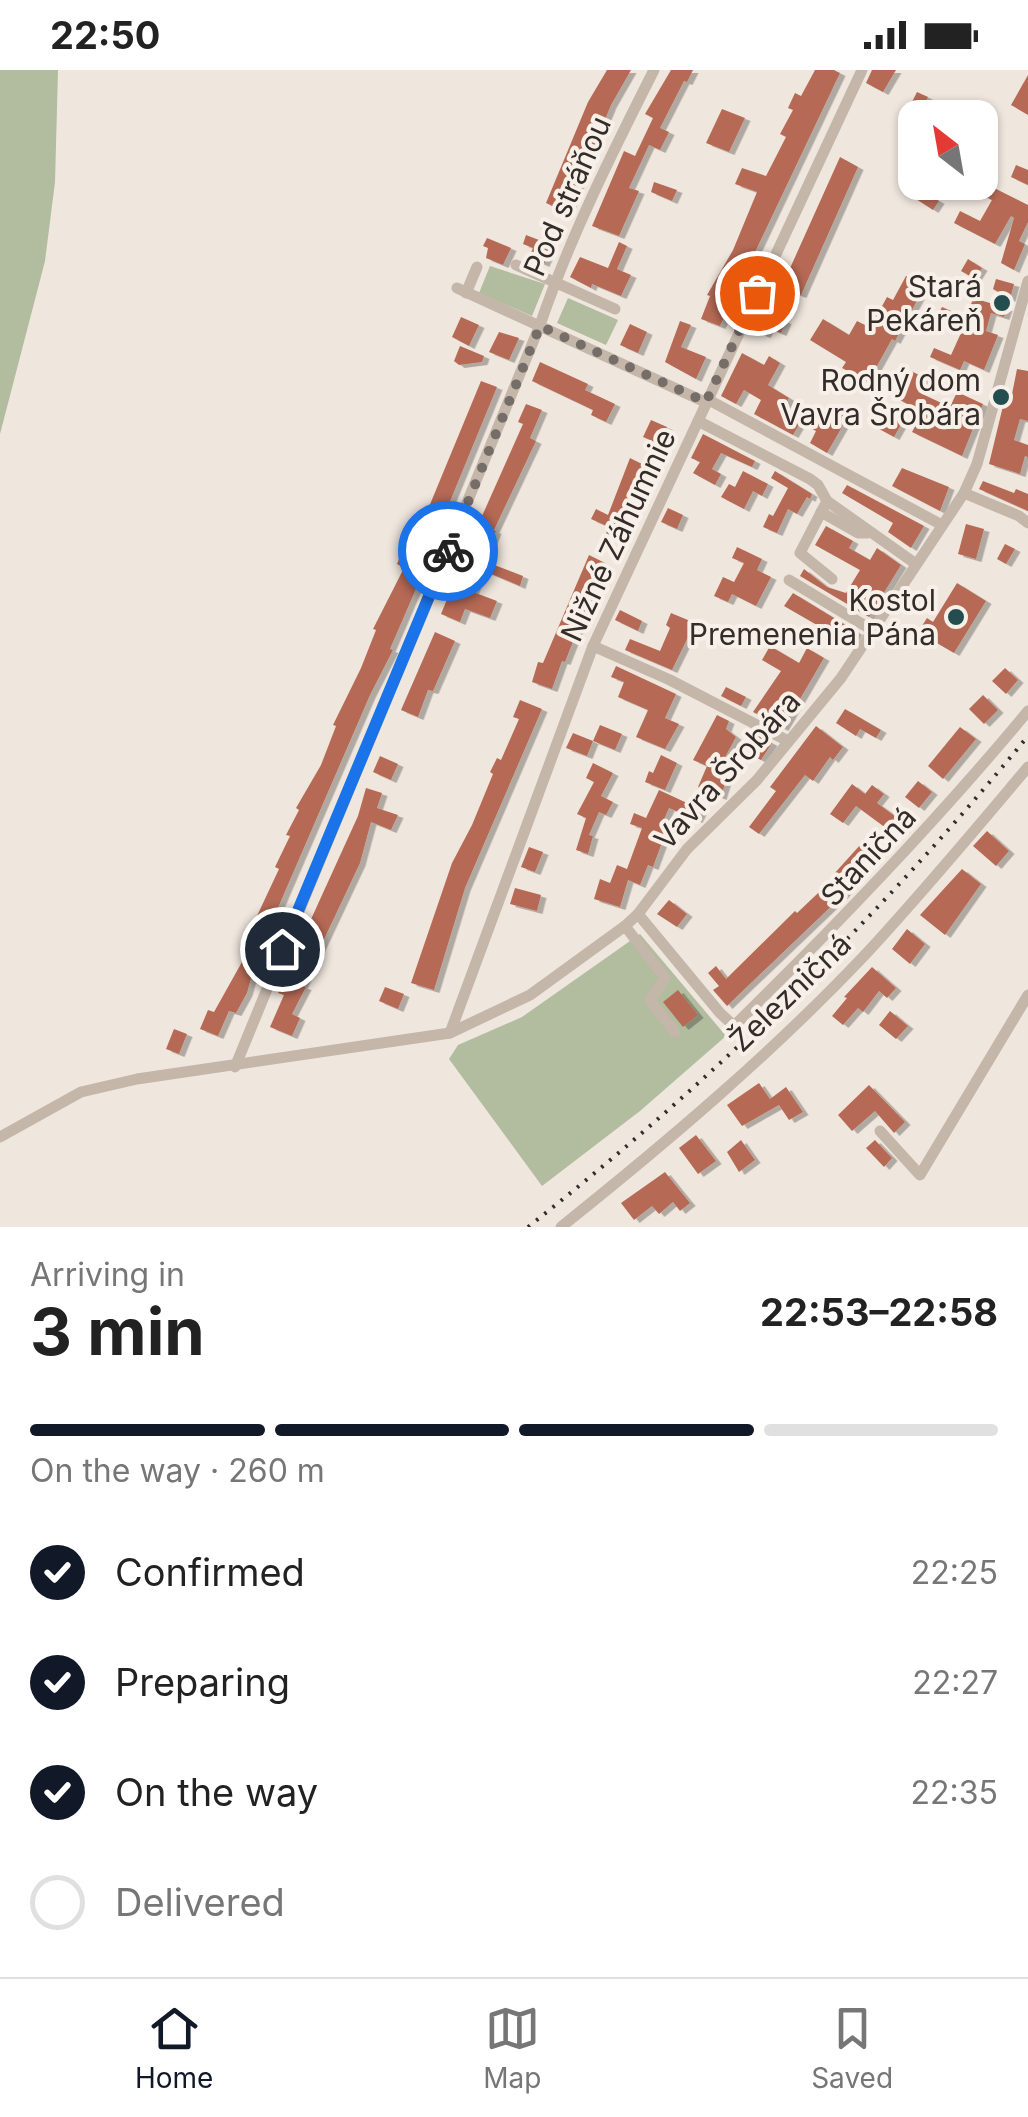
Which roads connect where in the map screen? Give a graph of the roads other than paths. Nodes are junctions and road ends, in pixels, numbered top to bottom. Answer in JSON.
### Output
{"nodes":[{"id":1,"x":654,"y":70,"type":"edge"},
{"id":2,"x":862,"y":70,"type":"edge"},
{"id":3,"x":516,"y":265,"type":"dead end"},
{"id":4,"x":476,"y":267,"type":"dead end"},
{"id":5,"x":1028,"y":281,"type":"edge"},
{"id":6,"x":555,"y":282,"type":"junction"},
{"id":7,"x":615,"y":309,"type":"dead end"},
{"id":8,"x":540,"y":326,"type":"junction"},
{"id":9,"x":706,"y":401,"type":"junction"},
{"id":10,"x":698,"y":421,"type":"junction"},
{"id":11,"x":964,"y":494,"type":"junction"},
{"id":12,"x":824,"y":507,"type":"junction"},
{"id":13,"x":1028,"y":524,"type":"edge"},
{"id":14,"x":942,"y":525,"type":"junction"},
{"id":15,"x":916,"y":564,"type":"junction"},
{"id":16,"x":832,"y":578,"type":"dead end"},
{"id":17,"x":789,"y":580,"type":"dead end"},
{"id":18,"x":872,"y":630,"type":"junction"},
{"id":19,"x":593,"y":646,"type":"junction"},
{"id":20,"x":1028,"y":711,"type":"edge"},
{"id":21,"x":788,"y":741,"type":"junction"},
{"id":22,"x":1028,"y":766,"type":"edge"},
{"id":23,"x":638,"y":914,"type":"junction"},
{"id":24,"x":625,"y":926,"type":"junction"},
{"id":25,"x":1028,"y":995,"type":"edge"},
{"id":26,"x":674,"y":1032,"type":"dead end"},
{"id":27,"x":450,"y":1033,"type":"junction"},
{"id":28,"x":235,"y":1067,"type":"junction"},
{"id":29,"x":880,"y":1131,"type":"dead end"},
{"id":30,"x":0,"y":1137,"type":"edge"},
{"id":31,"x":561,"y":1227,"type":"edge"}],
"edges":[{"from":1,"to":6,"type":"street","name":"Pod stráňou"},
{"from":2,"to":9,"type":"street","name":"Nižné Záhumnie"},
{"from":3,"to":6,"type":"street"},
{"from":4,"to":8,"type":"street"},
{"from":5,"to":11,"type":"street","name":"Vavra Šrobára"},
{"from":6,"to":7,"type":"street"},
{"from":6,"to":8,"type":"street","name":"Pod stráňou"},
{"from":8,"to":9,"type":"street"},
{"from":8,"to":28,"type":"street","name":"Pod stráňou"},
{"from":9,"to":10,"type":"street","name":"Nižné Záhumnie"},
{"from":9,"to":14,"type":"street"},
{"from":10,"to":12,"type":"street"},
{"from":10,"to":19,"type":"street","name":"Nižné Záhumnie"},
{"from":11,"to":13,"type":"street"},
{"from":11,"to":14,"type":"street","name":"Vavra Šrobára"},
{"from":12,"to":15,"type":"street"},
{"from":12,"to":16,"type":"street"},
{"from":14,"to":15,"type":"street","name":"Vavra Šrobára"},
{"from":15,"to":18,"type":"street","name":"Vavra Šrobára"},
{"from":17,"to":18,"type":"street"},
{"from":18,"to":21,"type":"street","name":"Vavra Šrobára"},
{"from":19,"to":21,"type":"street"},
{"from":19,"to":27,"type":"street","name":"Nižné Záhumnie"},
{"from":20,"to":23,"type":"street","name":"Staničná"},
{"from":21,"to":23,"type":"street","name":"Vavra Šrobára"},
{"from":22,"to":31,"type":"street","name":"Železničná"},
{"from":23,"to":24,"type":"street","name":"Vavra Šrobára"},
{"from":24,"to":26,"type":"street"},
{"from":24,"to":27,"type":"street","name":"Vavra Šrobára"},
{"from":25,"to":29,"type":"street"},
{"from":27,"to":28,"type":"street","name":"Vavra Šrobára"},
{"from":28,"to":30,"type":"street","name":"Vavra Šrobára"}]}
